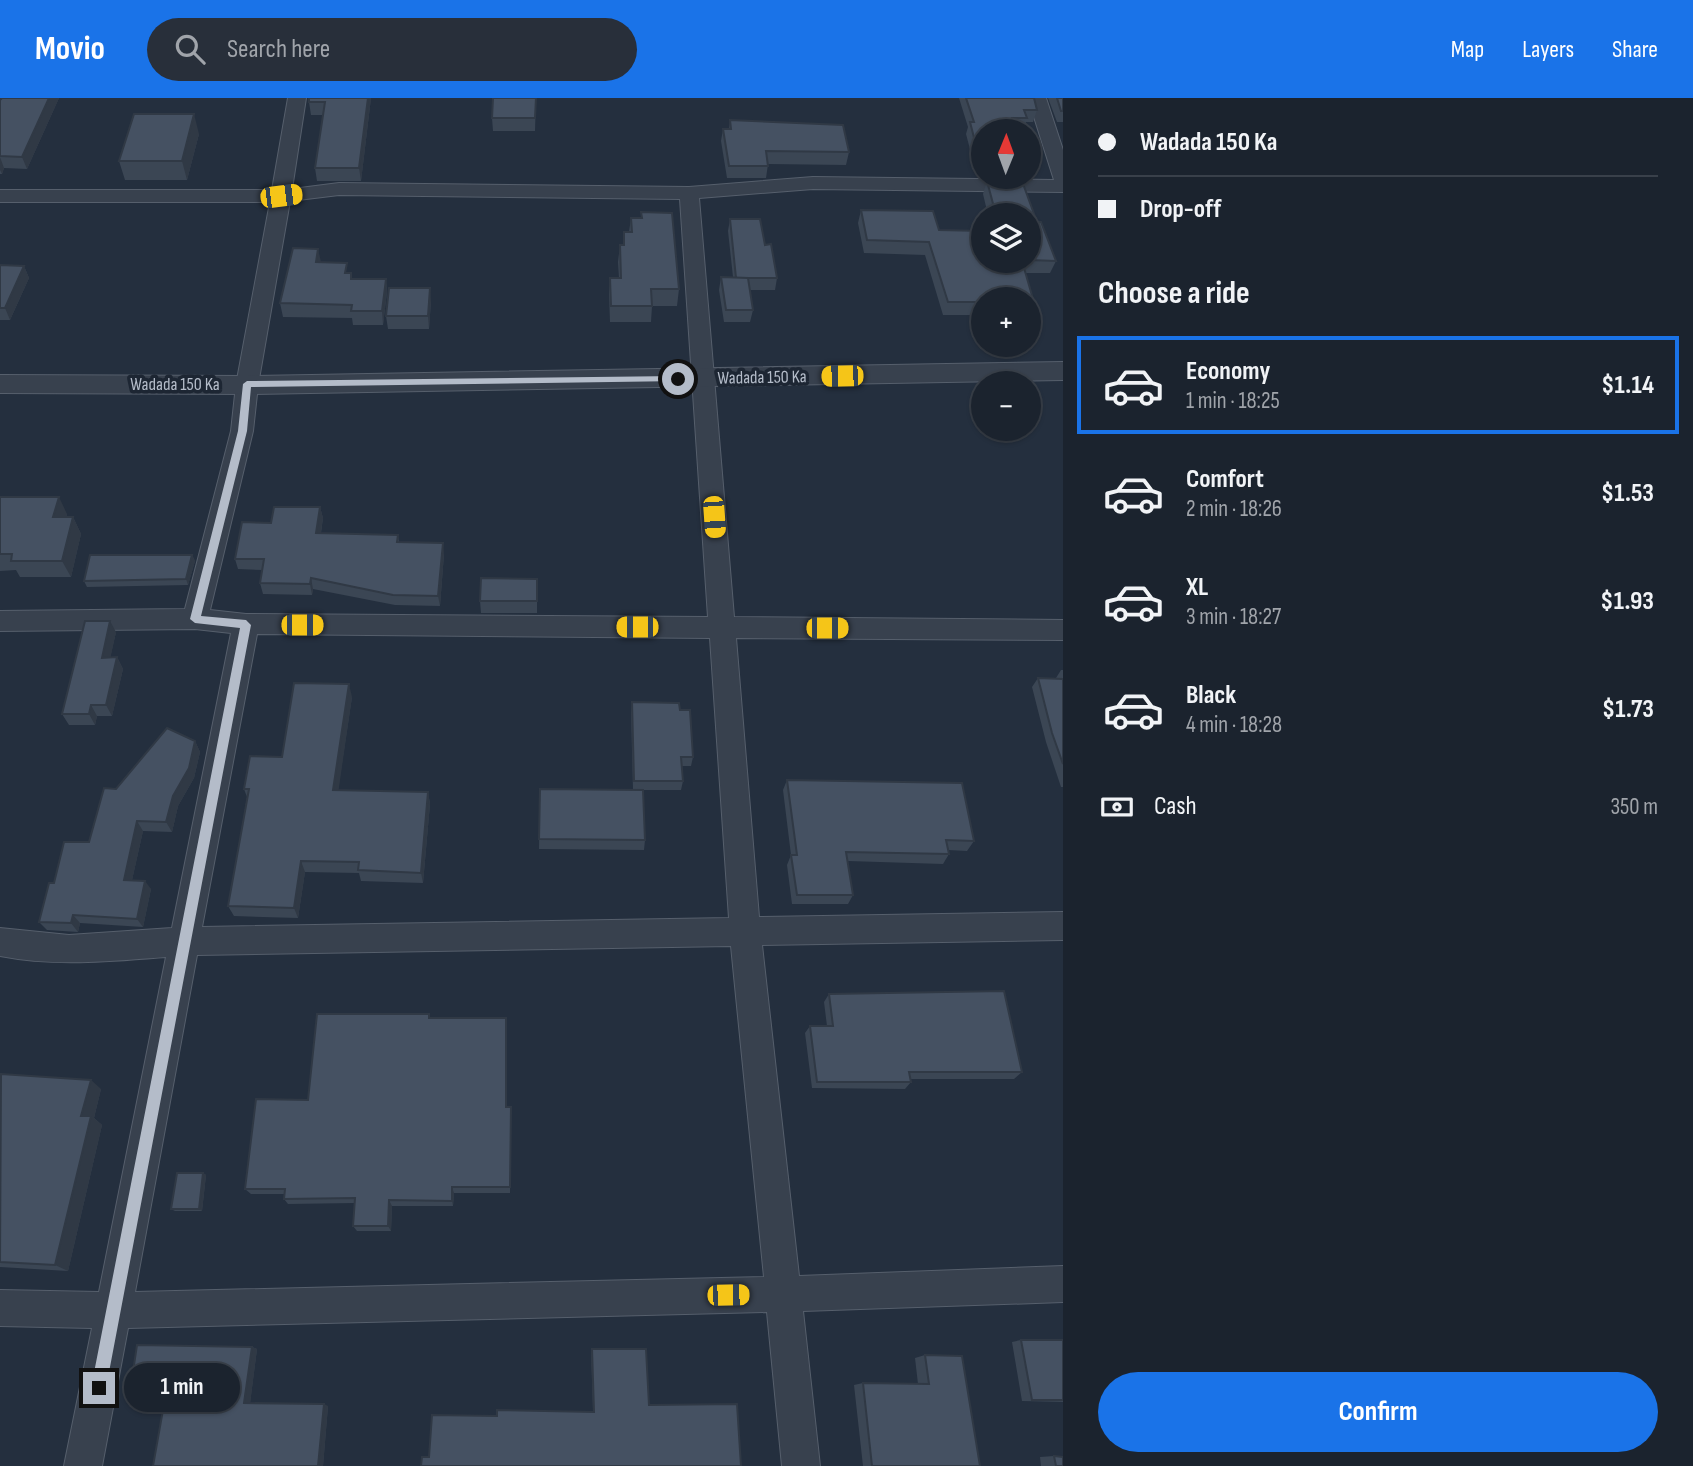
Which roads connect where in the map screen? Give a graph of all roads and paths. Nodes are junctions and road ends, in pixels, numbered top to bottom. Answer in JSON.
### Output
{"nodes":[{"id":1,"x":297,"y":98,"type":"edge"},
{"id":2,"x":1037,"y":98,"type":"edge"},
{"id":3,"x":1063,"y":179,"type":"edge"},
{"id":4,"x":1063,"y":186,"type":"edge"},
{"id":5,"x":689,"y":193,"type":"junction"},
{"id":6,"x":0,"y":196,"type":"edge"},
{"id":7,"x":281,"y":196,"type":"junction"},
{"id":8,"x":1063,"y":371,"type":"edge"},
{"id":9,"x":705,"y":378,"type":"junction"},
{"id":10,"x":0,"y":384,"type":"edge"},
{"id":11,"x":247,"y":384,"type":"junction"},
{"id":12,"x":195,"y":619,"type":"junction"},
{"id":13,"x":0,"y":621,"type":"edge"},
{"id":14,"x":246,"y":625,"type":"junction"},
{"id":15,"x":721,"y":627,"type":"junction"},
{"id":16,"x":1063,"y":629,"type":"edge"},
{"id":17,"x":1063,"y":926,"type":"edge"},
{"id":18,"x":745,"y":931,"type":"junction"},
{"id":19,"x":185,"y":941,"type":"junction"},
{"id":20,"x":0,"y":942,"type":"edge"},
{"id":21,"x":1063,"y":1284,"type":"edge"},
{"id":22,"x":784,"y":1294,"type":"junction"},
{"id":23,"x":0,"y":1308,"type":"edge"},
{"id":24,"x":114,"y":1310,"type":"junction"},
{"id":25,"x":83,"y":1466,"type":"edge"},
{"id":26,"x":802,"y":1466,"type":"edge"}],
"edges":[{"from":1,"to":7,"type":"street"},
{"from":2,"to":3,"type":"street"},
{"from":4,"to":5,"type":"street"},
{"from":5,"to":7,"type":"street"},
{"from":5,"to":9,"type":"street"},
{"from":6,"to":7,"type":"street"},
{"from":7,"to":11,"type":"street"},
{"from":8,"to":9,"type":"street","name":"Wadada 150 Ka"},
{"from":9,"to":11,"type":"street","name":"Wadada 150 Ka"},
{"from":9,"to":15,"type":"street"},
{"from":10,"to":11,"type":"street","name":"Wadada 150 Ka"},
{"from":11,"to":12,"type":"street"},
{"from":12,"to":13,"type":"street"},
{"from":12,"to":14,"type":"street"},
{"from":14,"to":15,"type":"street"},
{"from":14,"to":19,"type":"street"},
{"from":15,"to":16,"type":"street"},
{"from":15,"to":18,"type":"street"},
{"from":17,"to":18,"type":"street"},
{"from":18,"to":19,"type":"street"},
{"from":18,"to":22,"type":"street"},
{"from":19,"to":20,"type":"street"},
{"from":19,"to":24,"type":"street"},
{"from":21,"to":22,"type":"street"},
{"from":22,"to":24,"type":"street"},
{"from":22,"to":26,"type":"street"},
{"from":23,"to":24,"type":"street"},
{"from":24,"to":25,"type":"street"}]}
